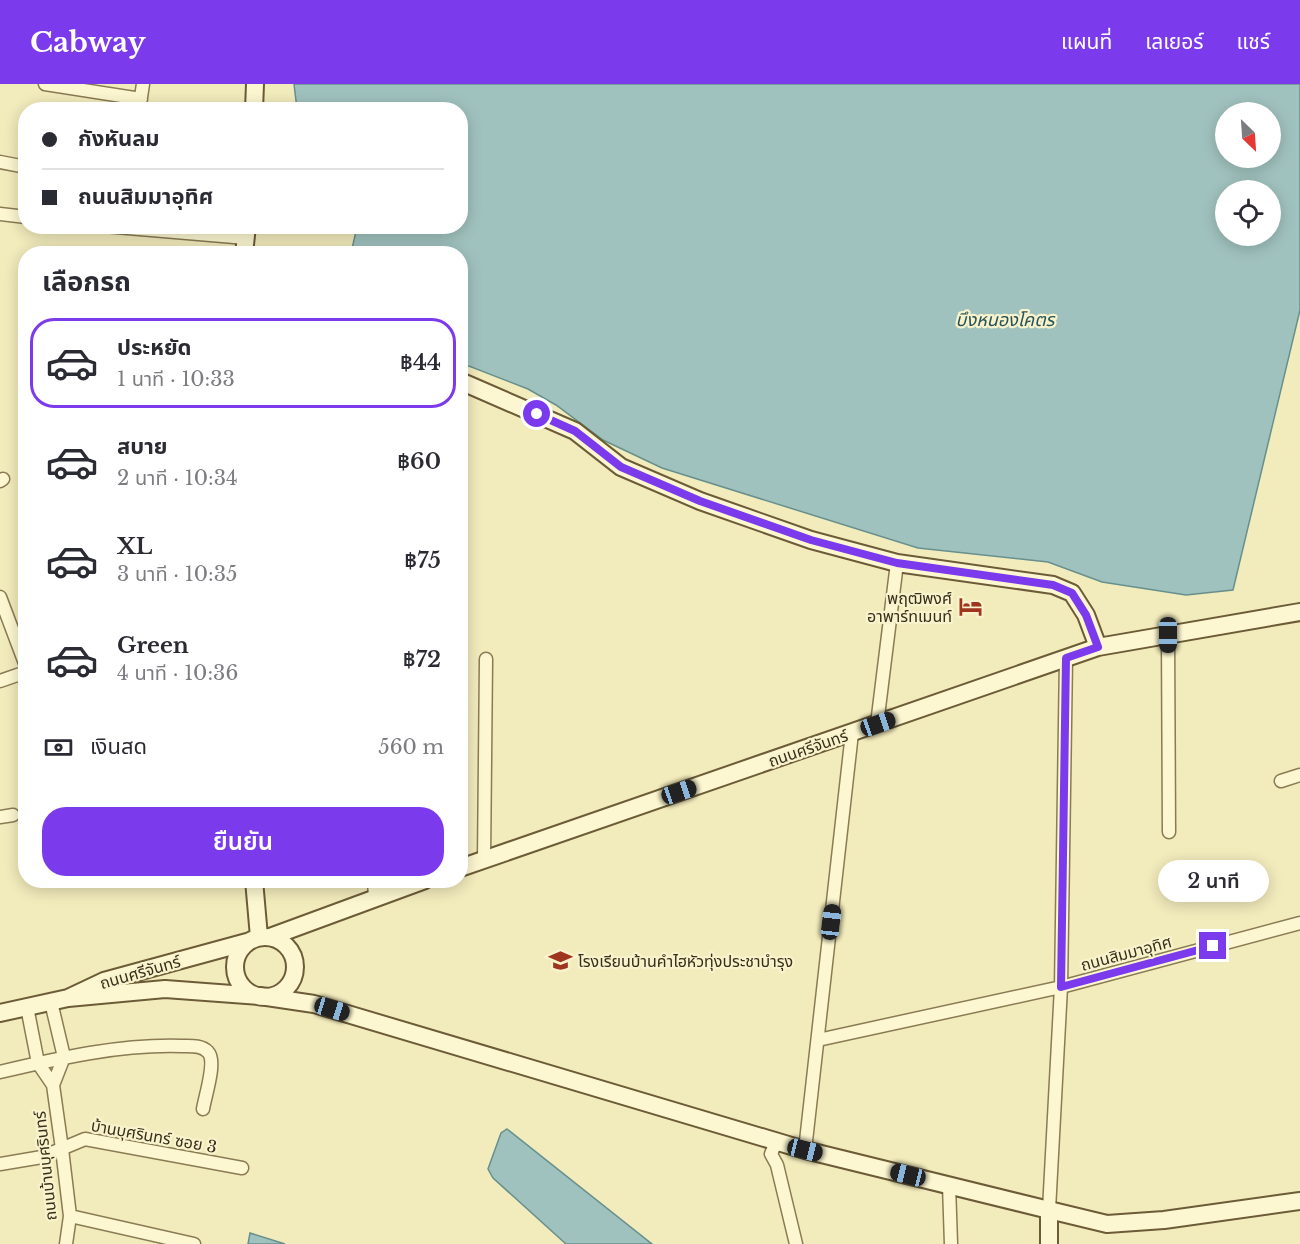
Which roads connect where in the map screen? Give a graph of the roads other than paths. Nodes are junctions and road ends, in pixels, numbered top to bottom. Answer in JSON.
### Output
{"nodes":[{"id":1,"x":45,"y":84,"type":"edge"},
{"id":2,"x":143,"y":84,"type":"edge"},
{"id":3,"x":255,"y":84,"type":"edge"},
{"id":4,"x":130,"y":102,"type":"edge"},
{"id":5,"x":140,"y":102,"type":"edge"},
{"id":6,"x":254,"y":102,"type":"edge"},
{"id":7,"x":0,"y":162,"type":"edge"},
{"id":8,"x":18,"y":165,"type":"edge"},
{"id":9,"x":0,"y":214,"type":"edge"},
{"id":10,"x":18,"y":216,"type":"edge"},
{"id":11,"x":191,"y":234,"type":"edge"},
{"id":12,"x":246,"y":239,"type":"edge"},
{"id":13,"x":468,"y":384,"type":"edge"},
{"id":14,"x":897,"y":563,"type":"junction"},
{"id":15,"x":0,"y":597,"type":"edge"},
{"id":16,"x":1300,"y":612,"type":"edge"},
{"id":17,"x":1168,"y":635,"type":"junction"},
{"id":18,"x":18,"y":645,"type":"edge"},
{"id":19,"x":1098,"y":647,"type":"junction"},
{"id":20,"x":1066,"y":658,"type":"junction"},
{"id":21,"x":486,"y":659,"type":"dead end"},
{"id":22,"x":18,"y":675,"type":"edge"},
{"id":23,"x":0,"y":681,"type":"edge"},
{"id":24,"x":878,"y":724,"type":"junction"},
{"id":25,"x":852,"y":733,"type":"junction"},
{"id":26,"x":1300,"y":775,"type":"edge"},
{"id":27,"x":1281,"y":781,"type":"dead end"},
{"id":28,"x":13,"y":815,"type":"dead end"},
{"id":29,"x":0,"y":817,"type":"edge"},
{"id":30,"x":1169,"y":832,"type":"dead end"},
{"id":31,"x":484,"y":860,"type":"junction"},
{"id":32,"x":468,"y":865,"type":"edge"},
{"id":33,"x":256,"y":888,"type":"edge"},
{"id":34,"x":374,"y":888,"type":"edge"},
{"id":35,"x":403,"y":888,"type":"edge"},
{"id":36,"x":375,"y":898,"type":"junction"},
{"id":37,"x":312,"y":921,"type":"junction"},
{"id":38,"x":1300,"y":923,"type":"edge"},
{"id":39,"x":259,"y":939,"type":"junction"},
{"id":40,"x":291,"y":951,"type":"junction"},
{"id":41,"x":294,"y":974,"type":"junction"},
{"id":42,"x":1061,"y":987,"type":"junction"},
{"id":43,"x":260,"y":996,"type":"junction"},
{"id":44,"x":59,"y":1000,"type":"junction"},
{"id":45,"x":314,"y":1004,"type":"junction"},
{"id":46,"x":27,"y":1007,"type":"junction"},
{"id":47,"x":0,"y":1013,"type":"edge"},
{"id":48,"x":818,"y":1040,"type":"junction"},
{"id":49,"x":64,"y":1057,"type":"junction"},
{"id":50,"x":38,"y":1063,"type":"junction"},
{"id":51,"x":0,"y":1072,"type":"edge"},
{"id":52,"x":52,"y":1085,"type":"junction"},
{"id":53,"x":202,"y":1109,"type":"dead end"},
{"id":54,"x":776,"y":1142,"type":"junction"},
{"id":55,"x":62,"y":1149,"type":"junction"},
{"id":56,"x":805,"y":1150,"type":"junction"},
{"id":57,"x":0,"y":1164,"type":"edge"},
{"id":58,"x":242,"y":1168,"type":"dead end"},
{"id":59,"x":949,"y":1185,"type":"junction"},
{"id":60,"x":1300,"y":1201,"type":"edge"},
{"id":61,"x":1049,"y":1210,"type":"junction"},
{"id":62,"x":70,"y":1216,"type":"junction"},
{"id":63,"x":66,"y":1244,"type":"edge"},
{"id":64,"x":194,"y":1244,"type":"edge"},
{"id":65,"x":796,"y":1244,"type":"edge"},
{"id":66,"x":951,"y":1244,"type":"edge"},
{"id":67,"x":1049,"y":1244,"type":"edge"}],
"edges":[{"from":1,"to":4,"type":"street"},
{"from":2,"to":5,"type":"street"},
{"from":3,"to":6,"type":"street"},
{"from":7,"to":8,"type":"street"},
{"from":9,"to":10,"type":"street"},
{"from":11,"to":12,"type":"street"},
{"from":13,"to":14,"type":"street"},
{"from":14,"to":19,"type":"street"},
{"from":14,"to":24,"type":"street"},
{"from":15,"to":18,"type":"street"},
{"from":16,"to":17,"type":"street","name":"ถนนศรีจันทร์"},
{"from":17,"to":19,"type":"street","name":"ถนนศรีจันทร์"},
{"from":17,"to":30,"type":"street"},
{"from":19,"to":20,"type":"street","name":"ถนนศรีจันทร์"},
{"from":20,"to":24,"type":"street","name":"ถนนศรีจันทร์"},
{"from":20,"to":42,"type":"street"},
{"from":21,"to":31,"type":"street"},
{"from":22,"to":23,"type":"street"},
{"from":24,"to":25,"type":"street","name":"ถนนศรีจันทร์"},
{"from":25,"to":31,"type":"street","name":"ถนนศรีจันทร์"},
{"from":25,"to":48,"type":"street"},
{"from":26,"to":27,"type":"street"},
{"from":28,"to":29,"type":"street"},
{"from":31,"to":32,"type":"street","name":"ถนนศรีจันทร์"},
{"from":33,"to":39,"type":"street"},
{"from":34,"to":36,"type":"street"},
{"from":35,"to":36,"type":"street","name":"ถนนศรีจันทร์"},
{"from":36,"to":37,"type":"street","name":"ถนนศรีจันทร์"},
{"from":37,"to":39,"type":"street","name":"ถนนศรีจันทร์"},
{"from":37,"to":40,"type":"street"},
{"from":38,"to":42,"type":"street","name":"ถนนสิมมาอุทิศ"},
{"from":39,"to":40,"type":"street"},
{"from":39,"to":43,"type":"street"},
{"from":39,"to":44,"type":"street","name":"ถนนศรีจันทร์"},
{"from":40,"to":41,"type":"street"},
{"from":41,"to":43,"type":"street"},
{"from":41,"to":45,"type":"street"},
{"from":42,"to":48,"type":"street","name":"ถนนสิมมาอุทิศ"},
{"from":42,"to":61,"type":"street"},
{"from":43,"to":44,"type":"street"},
{"from":43,"to":45,"type":"street"},
{"from":44,"to":46,"type":"street","name":"ถนนศรีจันทร์"},
{"from":44,"to":49,"type":"street"},
{"from":45,"to":54,"type":"street"},
{"from":46,"to":47,"type":"street","name":"ถนนศรีจันทร์"},
{"from":46,"to":50,"type":"street"},
{"from":48,"to":56,"type":"street"},
{"from":49,"to":50,"type":"street"},
{"from":49,"to":52,"type":"street"},
{"from":49,"to":53,"type":"street"},
{"from":50,"to":51,"type":"street"},
{"from":50,"to":52,"type":"street"},
{"from":52,"to":55,"type":"street","name":"ถนนบ้านบุศรินทร์"},
{"from":54,"to":56,"type":"street"},
{"from":54,"to":65,"type":"street"},
{"from":55,"to":57,"type":"street","name":"บ้านบุศรินทร์ ซอย 3"},
{"from":55,"to":58,"type":"street","name":"บ้านบุศรินทร์ ซอย 3"},
{"from":55,"to":62,"type":"street","name":"ถนนบ้านบุศรินทร์"},
{"from":56,"to":59,"type":"street"},
{"from":59,"to":61,"type":"street"},
{"from":59,"to":66,"type":"street"},
{"from":60,"to":61,"type":"street"},
{"from":61,"to":67,"type":"street"},
{"from":62,"to":63,"type":"street","name":"ถนนบ้านบุศรินทร์"},
{"from":62,"to":64,"type":"street"}]}
